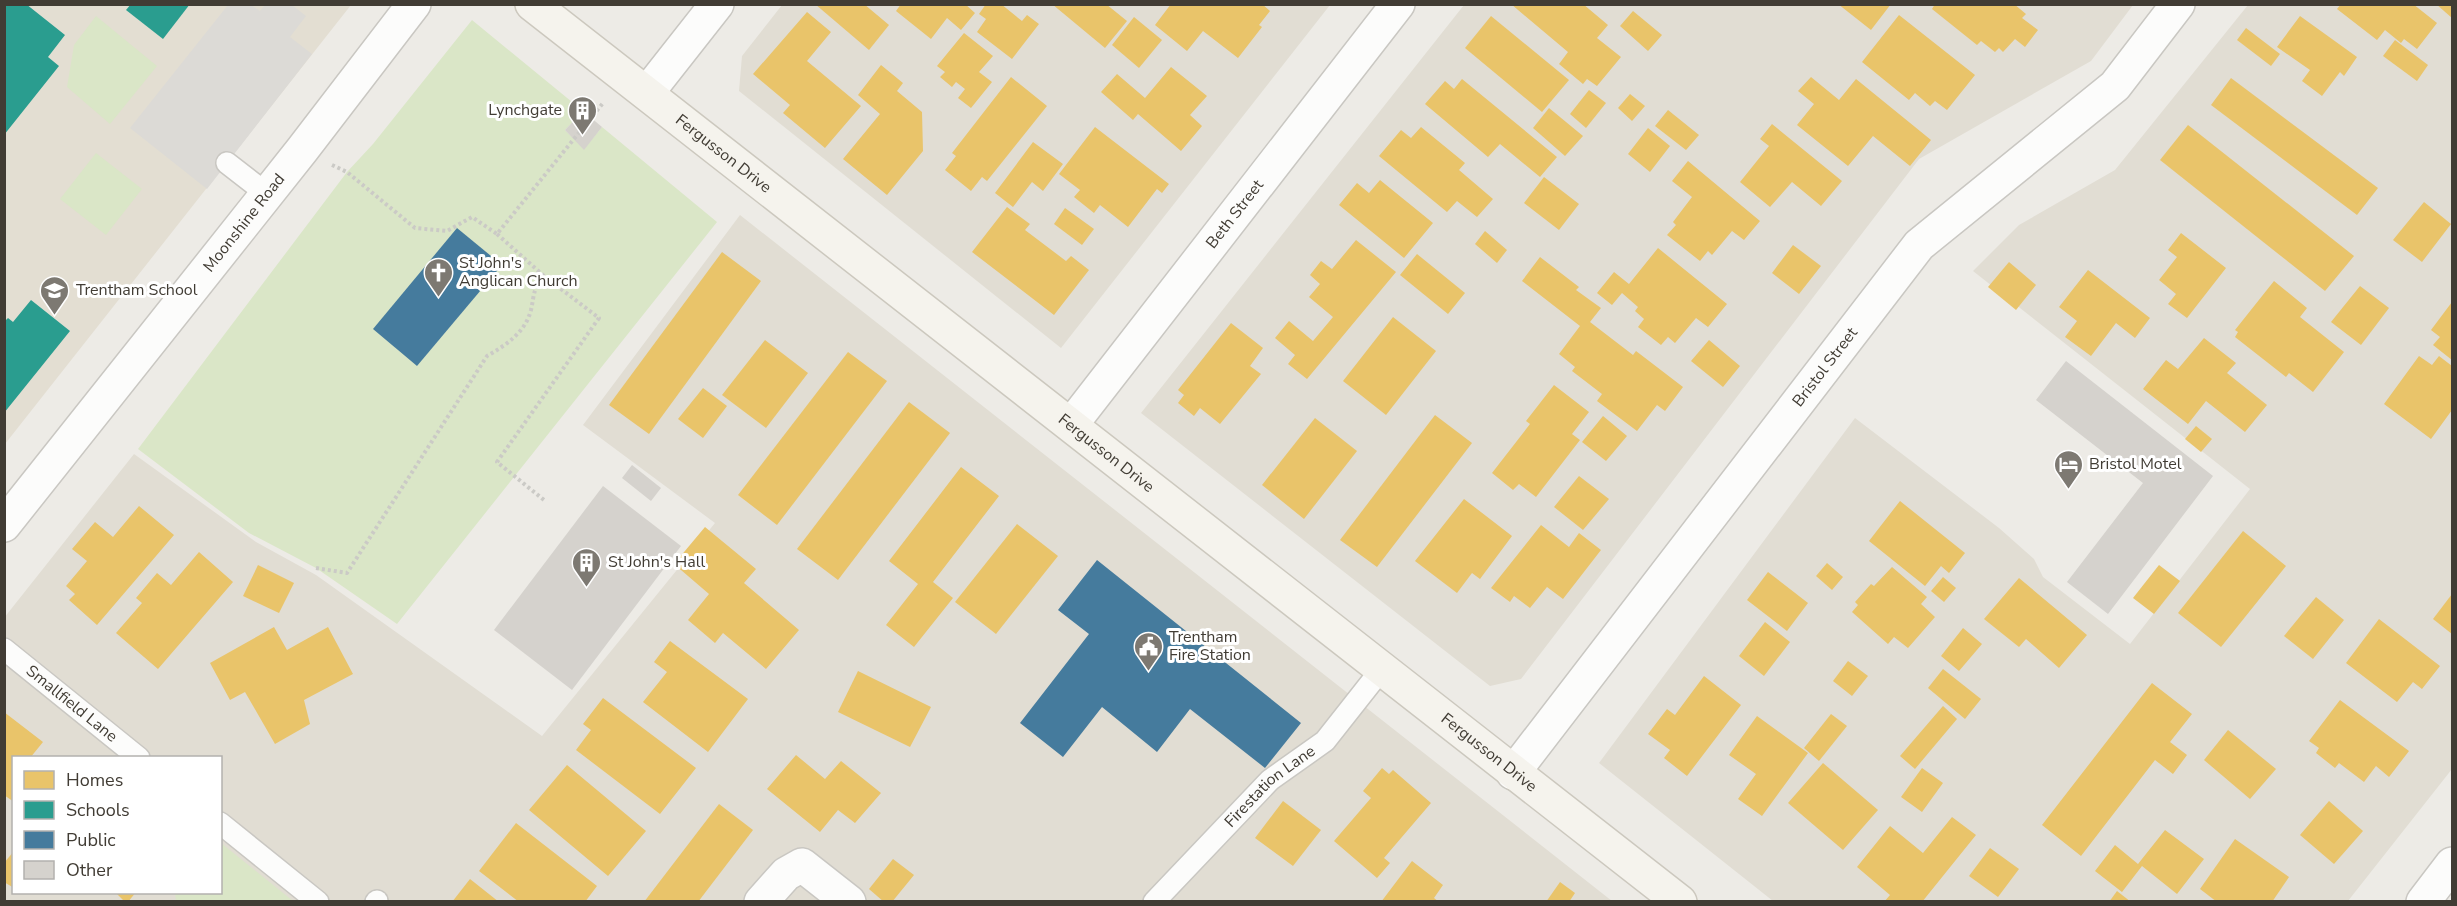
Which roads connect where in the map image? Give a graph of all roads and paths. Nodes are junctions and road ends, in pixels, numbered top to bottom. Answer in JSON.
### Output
{"nodes":[{"id":1,"x":414,"y":4,"type":"edge"},
{"id":2,"x":532,"y":4,"type":"edge"},
{"id":3,"x":717,"y":4,"type":"edge"},
{"id":4,"x":1398,"y":4,"type":"edge"},
{"id":5,"x":2178,"y":4,"type":"edge"},
{"id":6,"x":636,"y":84,"type":"junction"},
{"id":7,"x":302,"y":150,"type":"junction"},
{"id":8,"x":227,"y":163,"type":"dead end"},
{"id":9,"x":267,"y":194,"type":"junction"},
{"id":10,"x":497,"y":234,"type":"junction"},
{"id":11,"x":544,"y":276,"type":"junction"},
{"id":12,"x":1071,"y":425,"type":"junction"},
{"id":13,"x":544,"y":500,"type":"dead end"},
{"id":14,"x":4,"y":525,"type":"edge"},
{"id":15,"x":316,"y":568,"type":"dead end"},
{"id":16,"x":4,"y":649,"type":"edge"},
{"id":17,"x":1382,"y":670,"type":"junction"},
{"id":18,"x":137,"y":756,"type":"edge"},
{"id":19,"x":1513,"y":773,"type":"junction"},
{"id":20,"x":222,"y":825,"type":"edge"},
{"id":21,"x":2452,"y":864,"type":"edge"},
{"id":22,"x":1670,"y":899,"type":"edge"},
{"id":23,"x":318,"y":902,"type":"edge"},
{"id":24,"x":761,"y":902,"type":"edge"},
{"id":25,"x":849,"y":902,"type":"edge"},
{"id":26,"x":1154,"y":902,"type":"edge"},
{"id":27,"x":2423,"y":902,"type":"edge"}],
"edges":[{"from":1,"to":7,"type":"street","name":"Moonshine Road"},
{"from":2,"to":6,"type":"main road","name":"Fergusson Drive"},
{"from":3,"to":6,"type":"street"},
{"from":4,"to":12,"type":"street","name":"Beth Street"},
{"from":5,"to":19,"type":"street","name":"Bristol Street"},
{"from":6,"to":10,"type":"path"},
{"from":6,"to":12,"type":"main road","name":"Fergusson Drive"},
{"from":7,"to":9,"type":"street","name":"Moonshine Road"},
{"from":7,"to":10,"type":"path"},
{"from":8,"to":9,"type":"lane"},
{"from":9,"to":14,"type":"street","name":"Moonshine Road"},
{"from":10,"to":11,"type":"path"},
{"from":11,"to":13,"type":"path"},
{"from":11,"to":15,"type":"path"},
{"from":12,"to":17,"type":"main road","name":"Fergusson Drive"},
{"from":16,"to":18,"type":"lane","name":"Smallfield Lane"},
{"from":17,"to":19,"type":"main road","name":"Fergusson Drive"},
{"from":17,"to":26,"type":"lane","name":"Firestation Lane"},
{"from":19,"to":22,"type":"main road","name":"Fergusson Drive"},
{"from":20,"to":23,"type":"lane"},
{"from":21,"to":27,"type":"street"},
{"from":24,"to":25,"type":"street"}]}
